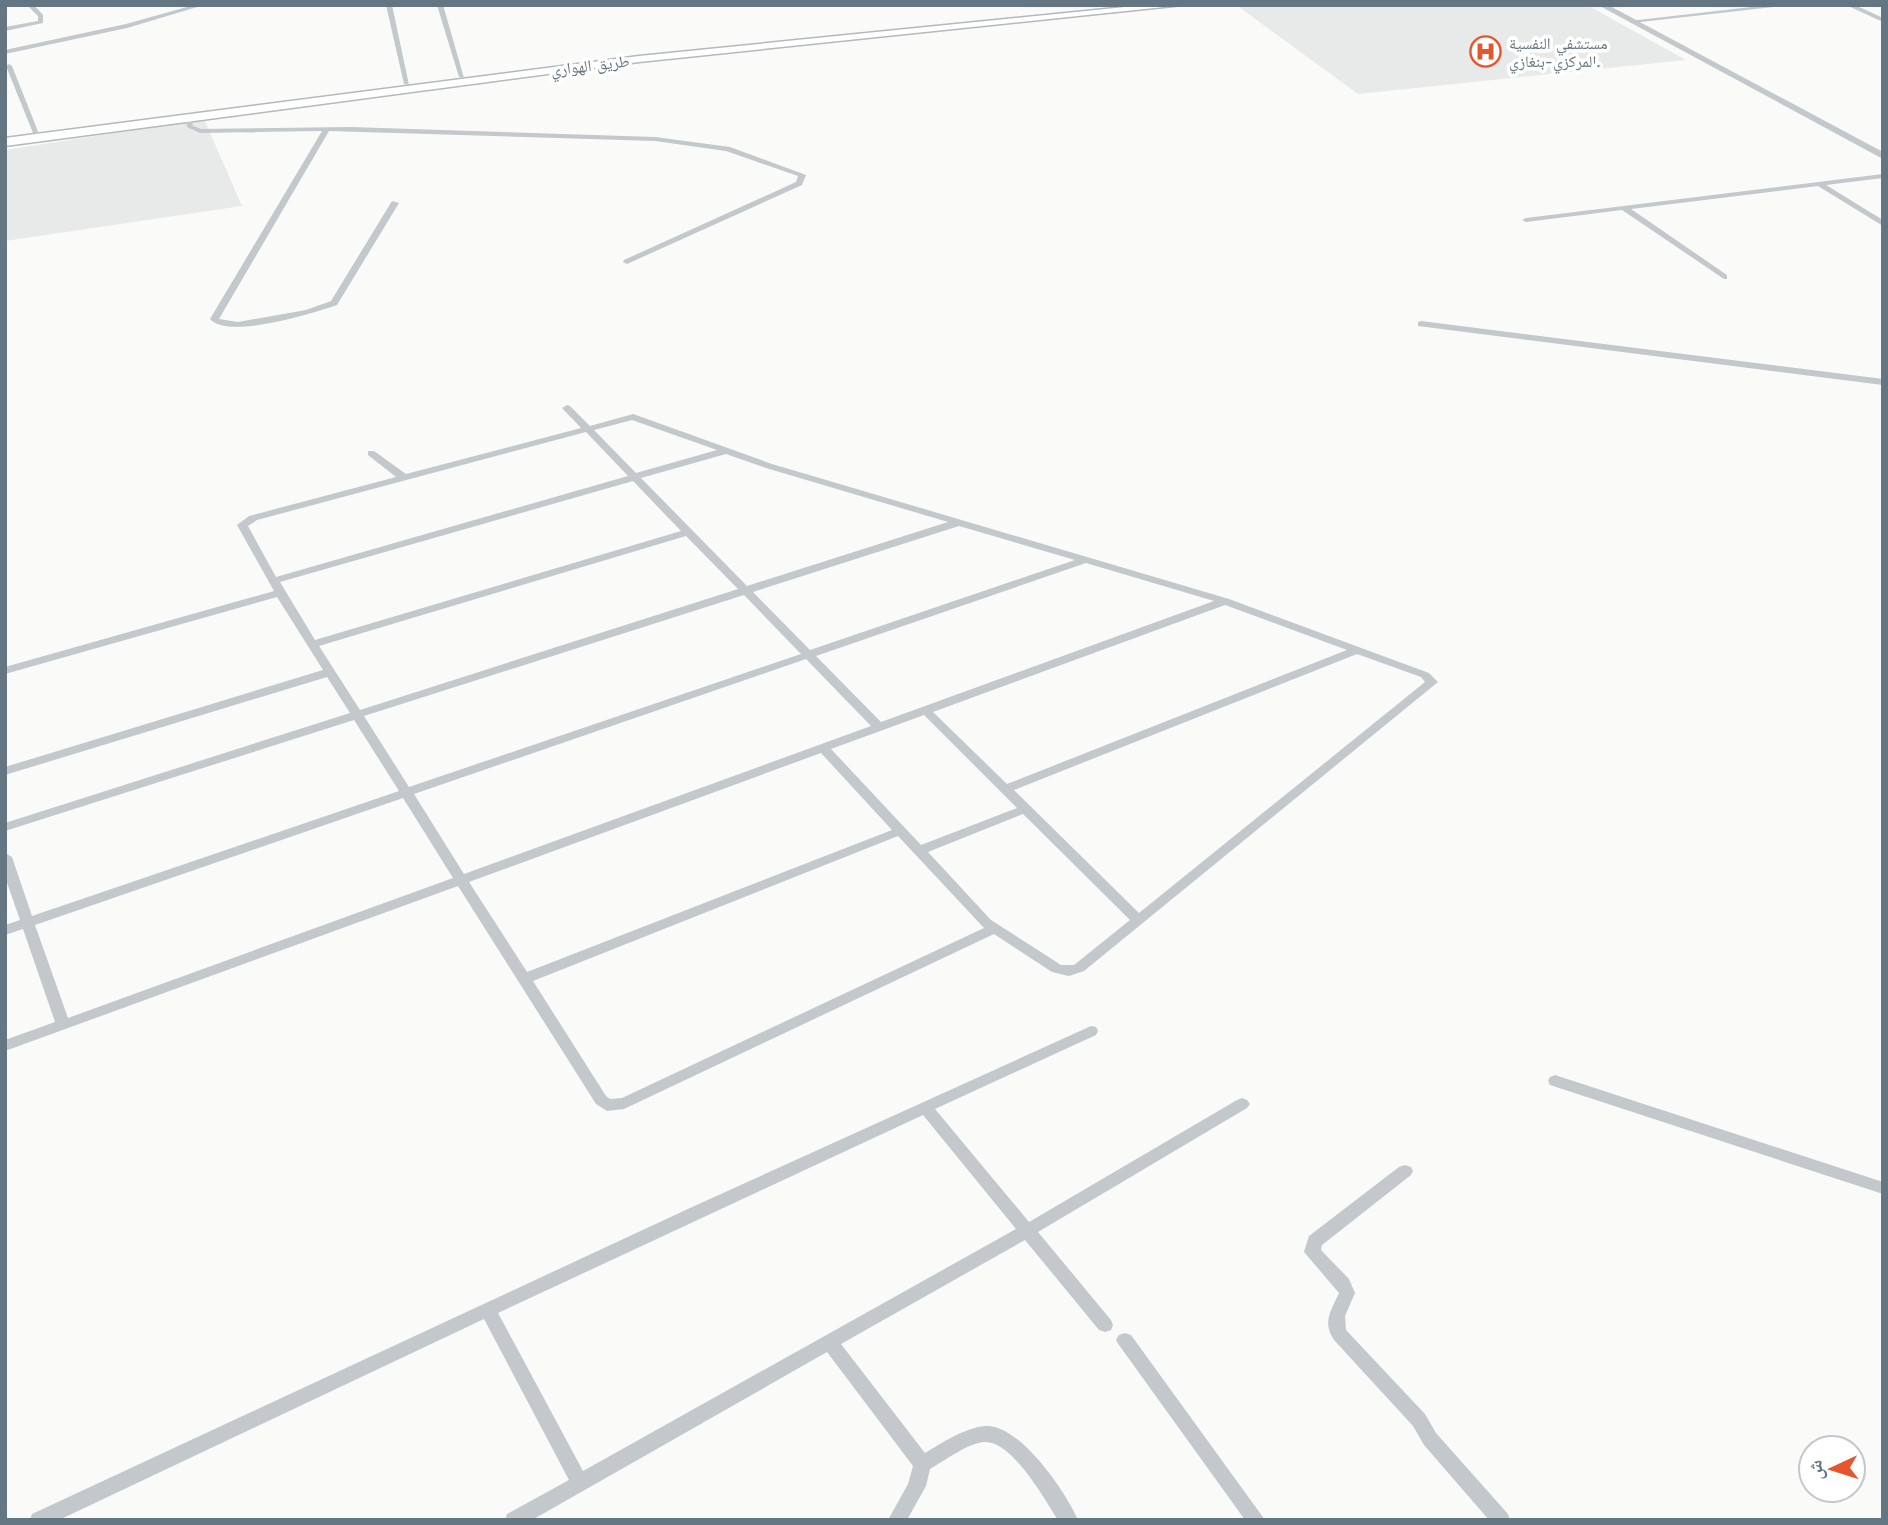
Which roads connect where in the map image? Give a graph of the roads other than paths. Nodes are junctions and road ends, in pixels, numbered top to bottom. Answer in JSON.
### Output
{"nodes":[{"id":1,"x":30,"y":5,"type":"edge"},
{"id":2,"x":201,"y":5,"type":"edge"},
{"id":3,"x":389,"y":5,"type":"edge"},
{"id":4,"x":440,"y":5,"type":"edge"},
{"id":5,"x":1133,"y":5,"type":"edge"},
{"id":6,"x":1178,"y":5,"type":"edge"},
{"id":7,"x":1602,"y":5,"type":"edge"},
{"id":8,"x":1789,"y":5,"type":"edge"},
{"id":9,"x":1849,"y":5,"type":"edge"},
{"id":10,"x":1883,"y":20,"type":"edge"},
{"id":11,"x":1632,"y":21,"type":"junction"},
{"id":12,"x":954,"y":24,"type":"junction"},
{"id":13,"x":5,"y":29,"type":"edge"},
{"id":14,"x":5,"y":52,"type":"edge"},
{"id":15,"x":9,"y":66,"type":"dead end"},
{"id":16,"x":462,"y":76,"type":"junction"},
{"id":17,"x":407,"y":83,"type":"junction"},
{"id":18,"x":188,"y":117,"type":"junction"},
{"id":19,"x":327,"y":129,"type":"junction"},
{"id":20,"x":37,"y":133,"type":"junction"},
{"id":21,"x":5,"y":140,"type":"edge"},
{"id":22,"x":1883,"y":156,"type":"edge"},
{"id":23,"x":1883,"y":176,"type":"edge"},
{"id":24,"x":1819,"y":184,"type":"junction"},
{"id":25,"x":395,"y":203,"type":"dead end"},
{"id":26,"x":1624,"y":208,"type":"junction"},
{"id":27,"x":1526,"y":220,"type":"dead end"},
{"id":28,"x":1883,"y":224,"type":"edge"},
{"id":29,"x":627,"y":262,"type":"dead end"},
{"id":30,"x":1724,"y":277,"type":"dead end"},
{"id":31,"x":1421,"y":324,"type":"dead end"},
{"id":32,"x":1883,"y":382,"type":"edge"},
{"id":33,"x":567,"y":408,"type":"dead end"},
{"id":34,"x":586,"y":427,"type":"junction"},
{"id":35,"x":725,"y":451,"type":"junction"},
{"id":36,"x":371,"y":453,"type":"dead end"},
{"id":37,"x":403,"y":477,"type":"junction"},
{"id":38,"x":634,"y":477,"type":"junction"},
{"id":39,"x":960,"y":522,"type":"junction"},
{"id":40,"x":688,"y":532,"type":"junction"},
{"id":41,"x":1089,"y":559,"type":"junction"},
{"id":42,"x":273,"y":581,"type":"junction"},
{"id":43,"x":745,"y":590,"type":"junction"},
{"id":44,"x":280,"y":593,"type":"junction"},
{"id":45,"x":1225,"y":601,"type":"junction"},
{"id":46,"x":313,"y":644,"type":"junction"},
{"id":47,"x":1359,"y":649,"type":"junction"},
{"id":48,"x":809,"y":655,"type":"junction"},
{"id":49,"x":5,"y":671,"type":"edge"},
{"id":50,"x":330,"y":672,"type":"junction"},
{"id":51,"x":925,"y":710,"type":"junction"},
{"id":52,"x":357,"y":714,"type":"junction"},
{"id":53,"x":879,"y":727,"type":"junction"},
{"id":54,"x":823,"y":748,"type":"junction"},
{"id":55,"x":5,"y":771,"type":"edge"},
{"id":56,"x":1005,"y":789,"type":"junction"},
{"id":57,"x":407,"y":793,"type":"junction"},
{"id":58,"x":1025,"y":809,"type":"junction"},
{"id":59,"x":5,"y":827,"type":"edge"},
{"id":60,"x":901,"y":831,"type":"junction"},
{"id":61,"x":919,"y":851,"type":"junction"},
{"id":62,"x":5,"y":857,"type":"edge"},
{"id":63,"x":461,"y":880,"type":"junction"},
{"id":64,"x":1138,"y":920,"type":"junction"},
{"id":65,"x":28,"y":922,"type":"junction"},
{"id":66,"x":993,"y":929,"type":"junction"},
{"id":67,"x":5,"y":930,"type":"edge"},
{"id":68,"x":524,"y":979,"type":"junction"},
{"id":69,"x":63,"y":1025,"type":"junction"},
{"id":70,"x":1091,"y":1031,"type":"dead end"},
{"id":71,"x":5,"y":1046,"type":"edge"},
{"id":72,"x":1555,"y":1081,"type":"dead end"},
{"id":73,"x":1242,"y":1104,"type":"dead end"},
{"id":74,"x":925,"y":1107,"type":"junction"},
{"id":75,"x":1405,"y":1171,"type":"dead end"},
{"id":76,"x":1883,"y":1188,"type":"edge"},
{"id":77,"x":1025,"y":1232,"type":"junction"},
{"id":78,"x":488,"y":1311,"type":"junction"},
{"id":79,"x":1105,"y":1325,"type":"dead end"},
{"id":80,"x":1125,"y":1340,"type":"dead end"},
{"id":81,"x":829,"y":1342,"type":"junction"},
{"id":82,"x":922,"y":1464,"type":"junction"},
{"id":83,"x":580,"y":1483,"type":"junction"},
{"id":84,"x":40,"y":1520,"type":"edge"},
{"id":85,"x":514,"y":1520,"type":"edge"},
{"id":86,"x":897,"y":1520,"type":"edge"},
{"id":87,"x":1069,"y":1520,"type":"edge"},
{"id":88,"x":1256,"y":1520,"type":"edge"},
{"id":89,"x":1501,"y":1520,"type":"edge"}],
"edges":[{"from":1,"to":13,"type":"street"},
{"from":2,"to":14,"type":"street"},
{"from":3,"to":17,"type":"street"},
{"from":4,"to":16,"type":"street"},
{"from":5,"to":12,"type":"highway","name":"طريق الهواري"},
{"from":6,"to":12,"type":"highway","name":"طريق الهواري"},
{"from":7,"to":11,"type":"street"},
{"from":8,"to":11,"type":"street"},
{"from":9,"to":10,"type":"street"},
{"from":11,"to":22,"type":"street"},
{"from":12,"to":16,"type":"highway","name":"طريق الهواري"},
{"from":12,"to":18,"type":"highway","name":"طريق الهواري"},
{"from":15,"to":20,"type":"street"},
{"from":16,"to":17,"type":"highway","name":"طريق الهواري"},
{"from":17,"to":20,"type":"highway","name":"طريق الهواري"},
{"from":18,"to":19,"type":"street"},
{"from":18,"to":21,"type":"highway","name":"طريق الهواري"},
{"from":19,"to":25,"type":"street"},
{"from":19,"to":29,"type":"street"},
{"from":20,"to":21,"type":"highway","name":"طريق الهواري"},
{"from":23,"to":24,"type":"street"},
{"from":24,"to":26,"type":"street"},
{"from":24,"to":28,"type":"street"},
{"from":26,"to":27,"type":"street"},
{"from":26,"to":30,"type":"street"},
{"from":31,"to":32,"type":"street"},
{"from":33,"to":34,"type":"street"},
{"from":34,"to":35,"type":"street"},
{"from":34,"to":37,"type":"street"},
{"from":34,"to":38,"type":"street"},
{"from":35,"to":38,"type":"street"},
{"from":35,"to":39,"type":"street"},
{"from":36,"to":37,"type":"street"},
{"from":37,"to":42,"type":"street"},
{"from":38,"to":40,"type":"street"},
{"from":38,"to":42,"type":"street"},
{"from":39,"to":41,"type":"street"},
{"from":39,"to":43,"type":"street"},
{"from":40,"to":43,"type":"street"},
{"from":40,"to":46,"type":"street"},
{"from":41,"to":45,"type":"street"},
{"from":41,"to":48,"type":"street"},
{"from":42,"to":44,"type":"street"},
{"from":43,"to":48,"type":"street"},
{"from":43,"to":52,"type":"street"},
{"from":44,"to":46,"type":"street"},
{"from":44,"to":49,"type":"street"},
{"from":45,"to":47,"type":"street"},
{"from":45,"to":51,"type":"street"},
{"from":46,"to":50,"type":"street"},
{"from":47,"to":56,"type":"street"},
{"from":47,"to":64,"type":"street"},
{"from":48,"to":53,"type":"street"},
{"from":48,"to":57,"type":"street"},
{"from":50,"to":52,"type":"street"},
{"from":50,"to":55,"type":"street"},
{"from":51,"to":53,"type":"street"},
{"from":51,"to":56,"type":"street"},
{"from":52,"to":57,"type":"street"},
{"from":52,"to":59,"type":"street"},
{"from":53,"to":54,"type":"street"},
{"from":54,"to":60,"type":"street"},
{"from":54,"to":63,"type":"street"},
{"from":56,"to":58,"type":"street"},
{"from":57,"to":63,"type":"street"},
{"from":57,"to":65,"type":"street"},
{"from":58,"to":61,"type":"street"},
{"from":58,"to":64,"type":"street"},
{"from":60,"to":61,"type":"street"},
{"from":60,"to":68,"type":"street"},
{"from":61,"to":66,"type":"street"},
{"from":62,"to":65,"type":"street"},
{"from":63,"to":68,"type":"street"},
{"from":63,"to":69,"type":"street"},
{"from":64,"to":66,"type":"street"},
{"from":65,"to":67,"type":"street"},
{"from":65,"to":69,"type":"street"},
{"from":66,"to":68,"type":"street"},
{"from":69,"to":71,"type":"street"},
{"from":70,"to":74,"type":"street"},
{"from":72,"to":76,"type":"street"},
{"from":73,"to":77,"type":"street"},
{"from":74,"to":77,"type":"street"},
{"from":74,"to":78,"type":"street"},
{"from":75,"to":89,"type":"street"},
{"from":77,"to":79,"type":"street"},
{"from":77,"to":81,"type":"street"},
{"from":78,"to":83,"type":"street"},
{"from":78,"to":84,"type":"street"},
{"from":80,"to":88,"type":"street"},
{"from":81,"to":82,"type":"street"},
{"from":81,"to":83,"type":"street"},
{"from":82,"to":86,"type":"street"},
{"from":82,"to":87,"type":"street"},
{"from":83,"to":85,"type":"street"}]}
